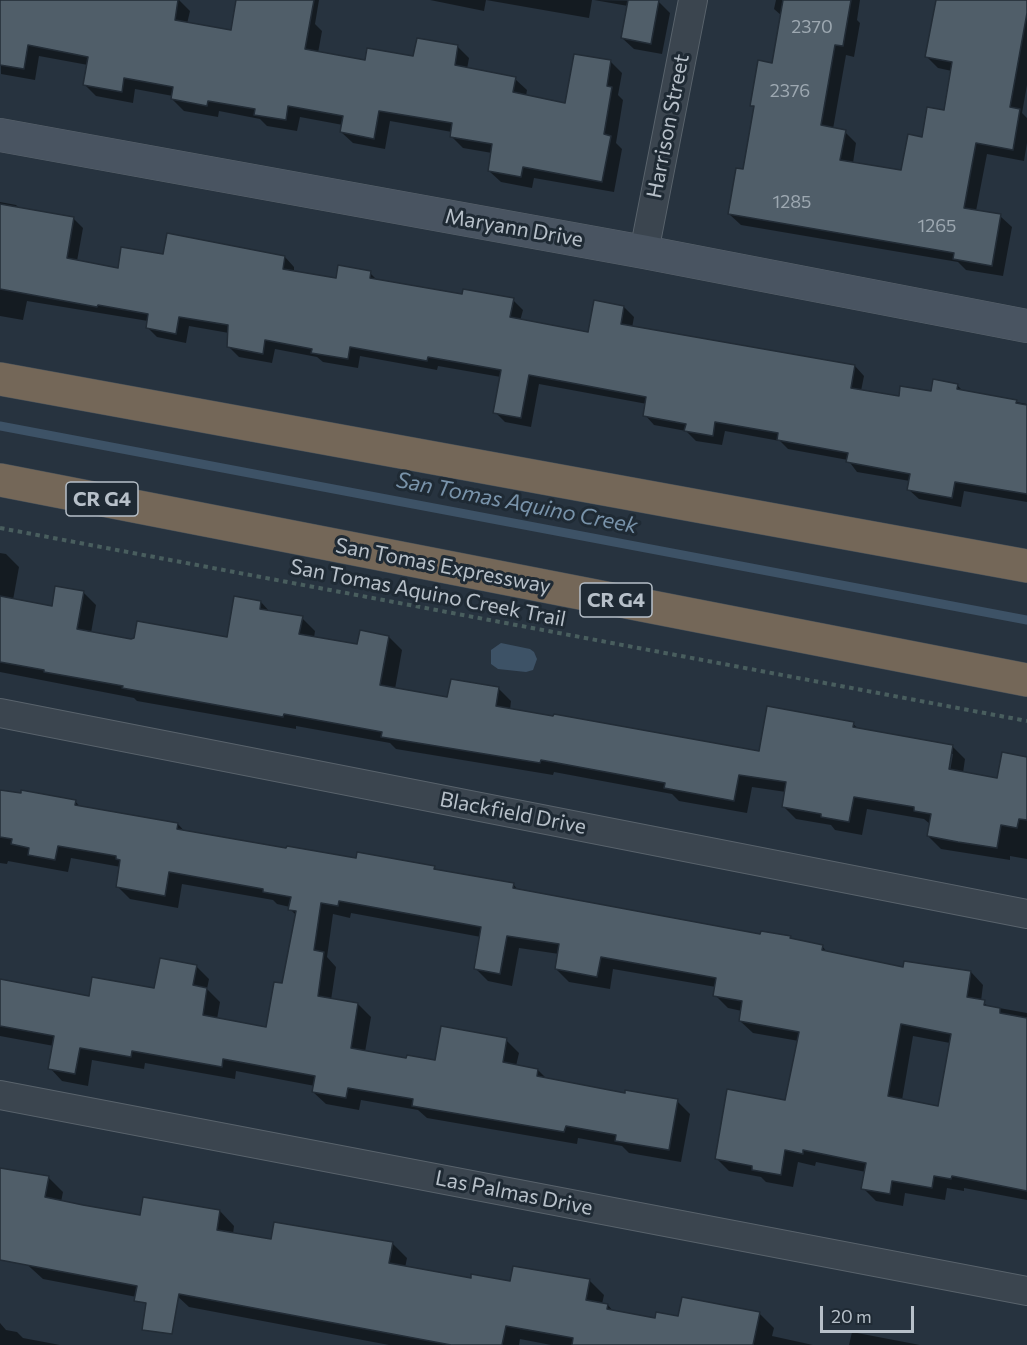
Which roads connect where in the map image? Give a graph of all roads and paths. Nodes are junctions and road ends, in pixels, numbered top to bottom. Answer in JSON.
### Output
{"nodes":[{"id":1,"x":693,"y":0,"type":"edge"},
{"id":2,"x":0,"y":135,"type":"edge"},
{"id":3,"x":644,"y":252,"type":"junction"},
{"id":4,"x":1027,"y":326,"type":"edge"},
{"id":5,"x":0,"y":379,"type":"edge"},
{"id":6,"x":0,"y":480,"type":"edge"},
{"id":7,"x":0,"y":528,"type":"edge"},
{"id":8,"x":1027,"y":566,"type":"edge"},
{"id":9,"x":1027,"y":680,"type":"edge"},
{"id":10,"x":0,"y":713,"type":"edge"},
{"id":11,"x":1027,"y":721,"type":"edge"},
{"id":12,"x":1027,"y":914,"type":"edge"},
{"id":13,"x":0,"y":1095,"type":"edge"},
{"id":14,"x":1027,"y":1291,"type":"edge"}],
"edges":[{"from":1,"to":3,"type":"street","name":"Harrison Street"},
{"from":2,"to":3,"type":"street","name":"Maryann Drive"},
{"from":3,"to":4,"type":"street","name":"Maryann Drive"},
{"from":5,"to":8,"type":"highway"},
{"from":6,"to":9,"type":"highway","name":"San Tomas Expressway","number":"CR G4"},
{"from":7,"to":11,"type":"path","name":"San Tomas Aquino Creek Trail"},
{"from":10,"to":12,"type":"street","name":"Blackfield Drive"},
{"from":13,"to":14,"type":"street","name":"Las Palmas Drive"}]}
